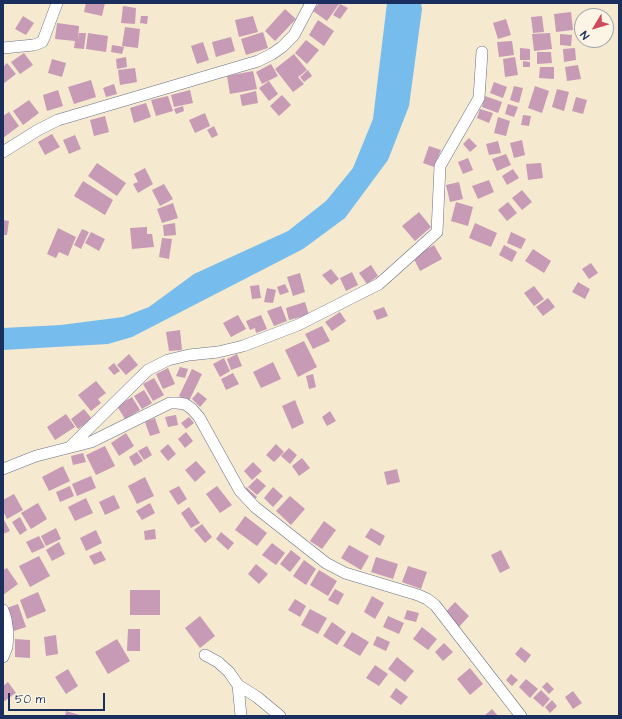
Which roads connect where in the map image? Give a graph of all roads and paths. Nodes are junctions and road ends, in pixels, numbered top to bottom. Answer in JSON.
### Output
{"nodes":[{"id":1,"x":58,"y":3,"type":"edge"},
{"id":2,"x":311,"y":3,"type":"edge"},
{"id":3,"x":3,"y":48,"type":"edge"},
{"id":4,"x":482,"y":52,"type":"dead end"},
{"id":5,"x":3,"y":152,"type":"edge"},
{"id":6,"x":69,"y":448,"type":"junction"},
{"id":7,"x":3,"y":469,"type":"edge"},
{"id":8,"x":3,"y":610,"type":"edge"},
{"id":9,"x":205,"y":655,"type":"dead end"},
{"id":10,"x":3,"y":657,"type":"edge"},
{"id":11,"x":238,"y":685,"type":"junction"},
{"id":12,"x":241,"y":716,"type":"edge"},
{"id":13,"x":280,"y":716,"type":"edge"},
{"id":14,"x":522,"y":716,"type":"edge"}],
"edges":[{"from":1,"to":3,"type":"street"},
{"from":2,"to":5,"type":"street"},
{"from":4,"to":6,"type":"street"},
{"from":6,"to":7,"type":"street"},
{"from":6,"to":14,"type":"street"},
{"from":8,"to":10,"type":"street"},
{"from":9,"to":11,"type":"street"},
{"from":11,"to":12,"type":"street"},
{"from":11,"to":13,"type":"street"}]}
